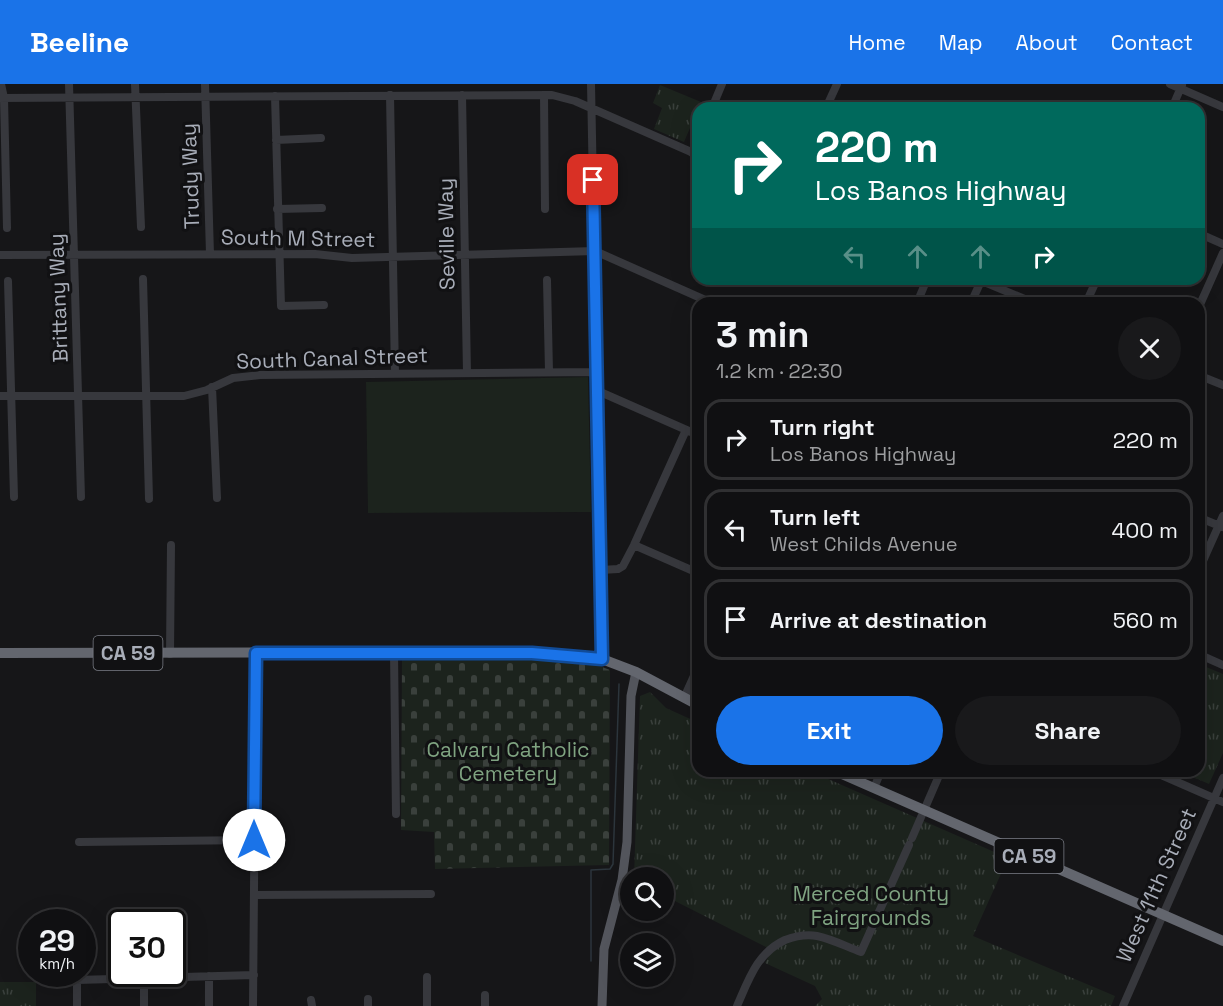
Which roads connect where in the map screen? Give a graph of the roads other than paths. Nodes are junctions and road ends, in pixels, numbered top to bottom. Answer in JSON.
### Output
{"nodes":[{"id":1,"x":1,"y":84,"type":"edge"},
{"id":2,"x":69,"y":84,"type":"edge"},
{"id":3,"x":135,"y":84,"type":"edge"},
{"id":4,"x":205,"y":84,"type":"edge"},
{"id":5,"x":591,"y":84,"type":"edge"},
{"id":6,"x":722,"y":84,"type":"edge"},
{"id":7,"x":837,"y":84,"type":"edge"},
{"id":8,"x":1170,"y":84,"type":"edge"},
{"id":9,"x":1181,"y":86,"type":"edge"},
{"id":10,"x":390,"y":95,"type":"junction"},
{"id":11,"x":462,"y":95,"type":"junction"},
{"id":12,"x":544,"y":95,"type":"junction"},
{"id":13,"x":206,"y":96,"type":"junction"},
{"id":14,"x":275,"y":96,"type":"junction"},
{"id":15,"x":69,"y":97,"type":"junction"},
{"id":16,"x":2,"y":98,"type":"edge"},
{"id":17,"x":136,"y":98,"type":"junction"},
{"id":18,"x":714,"y":102,"type":"edge"},
{"id":19,"x":829,"y":102,"type":"edge"},
{"id":20,"x":1174,"y":102,"type":"edge"},
{"id":21,"x":1223,"y":107,"type":"edge"},
{"id":22,"x":592,"y":108,"type":"junction"},
{"id":23,"x":321,"y":138,"type":"dead end"},
{"id":24,"x":276,"y":140,"type":"junction"},
{"id":25,"x":692,"y":153,"type":"edge"},
{"id":26,"x":322,"y":208,"type":"dead end"},
{"id":27,"x":277,"y":209,"type":"junction"},
{"id":28,"x":546,"y":209,"type":"dead end"},
{"id":29,"x":141,"y":227,"type":"dead end"},
{"id":30,"x":7,"y":228,"type":"dead end"},
{"id":31,"x":1205,"y":236,"type":"edge"},
{"id":32,"x":1223,"y":244,"type":"edge"},
{"id":33,"x":595,"y":251,"type":"junction"},
{"id":34,"x":1223,"y":253,"type":"edge"},
{"id":35,"x":210,"y":254,"type":"junction"},
{"id":36,"x":279,"y":254,"type":"junction"},
{"id":37,"x":0,"y":255,"type":"edge"},
{"id":38,"x":75,"y":255,"type":"junction"},
{"id":39,"x":464,"y":255,"type":"junction"},
{"id":40,"x":393,"y":257,"type":"junction"},
{"id":41,"x":143,"y":279,"type":"dead end"},
{"id":42,"x":547,"y":280,"type":"dead end"},
{"id":43,"x":8,"y":281,"type":"dead end"},
{"id":44,"x":991,"y":285,"type":"edge"},
{"id":45,"x":698,"y":297,"type":"edge"},
{"id":46,"x":1020,"y":297,"type":"edge"},
{"id":47,"x":1203,"y":297,"type":"edge"},
{"id":48,"x":324,"y":305,"type":"dead end"},
{"id":49,"x":549,"y":372,"type":"junction"},
{"id":50,"x":597,"y":372,"type":"junction"},
{"id":51,"x":467,"y":373,"type":"junction"},
{"id":52,"x":395,"y":374,"type":"junction"},
{"id":53,"x":1205,"y":378,"type":"edge"},
{"id":54,"x":1223,"y":385,"type":"edge"},
{"id":55,"x":212,"y":387,"type":"junction"},
{"id":56,"x":598,"y":391,"type":"junction"},
{"id":57,"x":0,"y":396,"type":"edge"},
{"id":58,"x":11,"y":396,"type":"junction"},
{"id":59,"x":79,"y":396,"type":"junction"},
{"id":60,"x":147,"y":396,"type":"junction"},
{"id":61,"x":686,"y":429,"type":"junction"},
{"id":62,"x":692,"y":432,"type":"edge"},
{"id":63,"x":14,"y":497,"type":"dead end"},
{"id":64,"x":81,"y":497,"type":"dead end"},
{"id":65,"x":217,"y":498,"type":"dead end"},
{"id":66,"x":149,"y":499,"type":"dead end"},
{"id":67,"x":1223,"y":516,"type":"edge"},
{"id":68,"x":1205,"y":520,"type":"edge"},
{"id":69,"x":1221,"y":527,"type":"edge"},
{"id":70,"x":171,"y":545,"type":"dead end"},
{"id":71,"x":634,"y":545,"type":"junction"},
{"id":72,"x":1205,"y":558,"type":"edge"},
{"id":73,"x":601,"y":570,"type":"junction"},
{"id":74,"x":692,"y":570,"type":"edge"},
{"id":75,"x":394,"y":652,"type":"junction"},
{"id":76,"x":0,"y":653,"type":"edge"},
{"id":77,"x":256,"y":653,"type":"junction"},
{"id":78,"x":170,"y":654,"type":"junction"},
{"id":79,"x":1205,"y":657,"type":"edge"},
{"id":80,"x":602,"y":659,"type":"junction"},
{"id":81,"x":1223,"y":665,"type":"edge"},
{"id":82,"x":636,"y":672,"type":"junction"},
{"id":83,"x":692,"y":680,"type":"edge"},
{"id":84,"x":684,"y":698,"type":"junction"},
{"id":85,"x":692,"y":702,"type":"edge"},
{"id":86,"x":849,"y":777,"type":"edge"},
{"id":87,"x":879,"y":777,"type":"edge"},
{"id":88,"x":939,"y":777,"type":"edge"},
{"id":89,"x":1166,"y":777,"type":"edge"},
{"id":90,"x":1223,"y":778,"type":"edge"},
{"id":91,"x":874,"y":788,"type":"junction"},
{"id":92,"x":1215,"y":798,"type":"junction"},
{"id":93,"x":1223,"y":802,"type":"edge"},
{"id":94,"x":925,"y":810,"type":"junction"},
{"id":95,"x":396,"y":814,"type":"dead end"},
{"id":96,"x":254,"y":840,"type":"junction"},
{"id":97,"x":79,"y":842,"type":"dead end"},
{"id":98,"x":431,"y":894,"type":"dead end"},
{"id":99,"x":254,"y":895,"type":"junction"},
{"id":100,"x":1163,"y":915,"type":"junction"},
{"id":101,"x":1223,"y":941,"type":"edge"},
{"id":102,"x":254,"y":975,"type":"junction"},
{"id":103,"x":186,"y":976,"type":"edge"},
{"id":104,"x":209,"y":976,"type":"junction"},
{"id":105,"x":427,"y":977,"type":"dead end"},
{"id":106,"x":108,"y":979,"type":"edge"},
{"id":107,"x":144,"y":987,"type":"edge"},
{"id":108,"x":485,"y":996,"type":"dead end"},
{"id":109,"x":77,"y":1006,"type":"edge"},
{"id":110,"x":144,"y":1006,"type":"edge"},
{"id":111,"x":209,"y":1006,"type":"edge"},
{"id":112,"x":253,"y":1006,"type":"edge"},
{"id":113,"x":428,"y":1006,"type":"edge"},
{"id":114,"x":485,"y":1006,"type":"edge"},
{"id":115,"x":603,"y":1006,"type":"edge"},
{"id":116,"x":737,"y":1006,"type":"edge"},
{"id":117,"x":1123,"y":1006,"type":"edge"}],
"edges":[{"from":1,"to":16,"type":"street"},
{"from":2,"to":15,"type":"street","name":"Brittany Way"},
{"from":3,"to":17,"type":"street"},
{"from":4,"to":13,"type":"street","name":"Trudy Way"},
{"from":5,"to":22,"type":"street"},
{"from":6,"to":18,"type":"street"},
{"from":7,"to":19,"type":"street"},
{"from":8,"to":9,"type":"street"},
{"from":9,"to":20,"type":"street"},
{"from":9,"to":21,"type":"street"},
{"from":10,"to":11,"type":"street"},
{"from":10,"to":14,"type":"street"},
{"from":10,"to":40,"type":"street"},
{"from":11,"to":12,"type":"street"},
{"from":11,"to":39,"type":"street","name":"Seville Way"},
{"from":12,"to":22,"type":"street"},
{"from":12,"to":28,"type":"street"},
{"from":13,"to":14,"type":"street"},
{"from":13,"to":17,"type":"street"},
{"from":13,"to":35,"type":"street","name":"Trudy Way"},
{"from":14,"to":24,"type":"street"},
{"from":15,"to":16,"type":"street"},
{"from":15,"to":17,"type":"street"},
{"from":15,"to":38,"type":"street","name":"Brittany Way"},
{"from":16,"to":30,"type":"street"},
{"from":17,"to":29,"type":"street"},
{"from":22,"to":25,"type":"street"},
{"from":22,"to":33,"type":"street"},
{"from":23,"to":24,"type":"street"},
{"from":24,"to":27,"type":"street"},
{"from":26,"to":27,"type":"street"},
{"from":27,"to":36,"type":"street"},
{"from":31,"to":32,"type":"street"},
{"from":33,"to":39,"type":"street","name":"South M Street"},
{"from":33,"to":45,"type":"street"},
{"from":33,"to":50,"type":"street"},
{"from":34,"to":47,"type":"street"},
{"from":35,"to":36,"type":"street","name":"South M Street"},
{"from":35,"to":38,"type":"street","name":"South M Street"},
{"from":36,"to":40,"type":"street","name":"South M Street"},
{"from":36,"to":48,"type":"street"},
{"from":37,"to":38,"type":"street","name":"South M Street"},
{"from":38,"to":59,"type":"street","name":"Brittany Way"},
{"from":39,"to":40,"type":"street","name":"South M Street"},
{"from":39,"to":51,"type":"street","name":"Seville Way"},
{"from":40,"to":52,"type":"street"},
{"from":41,"to":60,"type":"street"},
{"from":42,"to":49,"type":"street"},
{"from":43,"to":58,"type":"street"},
{"from":44,"to":46,"type":"street"},
{"from":49,"to":50,"type":"street","name":"South Canal Street"},
{"from":49,"to":51,"type":"street","name":"South Canal Street"},
{"from":50,"to":56,"type":"street"},
{"from":51,"to":52,"type":"street","name":"South Canal Street"},
{"from":52,"to":55,"type":"street","name":"South Canal Street"},
{"from":53,"to":54,"type":"street"},
{"from":55,"to":60,"type":"street","name":"South Canal Street"},
{"from":55,"to":65,"type":"street"},
{"from":56,"to":61,"type":"street"},
{"from":56,"to":73,"type":"street"},
{"from":57,"to":58,"type":"street","name":"South Canal Street"},
{"from":58,"to":59,"type":"street","name":"South Canal Street"},
{"from":58,"to":63,"type":"street"},
{"from":59,"to":60,"type":"street","name":"South Canal Street"},
{"from":59,"to":64,"type":"street","name":"Brittany Way"},
{"from":60,"to":66,"type":"street"},
{"from":61,"to":62,"type":"street"},
{"from":61,"to":71,"type":"street"},
{"from":67,"to":69,"type":"street"},
{"from":68,"to":69,"type":"street"},
{"from":69,"to":72,"type":"street"},
{"from":70,"to":78,"type":"street"},
{"from":71,"to":73,"type":"street"},
{"from":71,"to":74,"type":"street"},
{"from":73,"to":80,"type":"street"},
{"from":75,"to":77,"type":"highway","number":"CA 59"},
{"from":75,"to":80,"type":"highway","number":"CA 59"},
{"from":75,"to":95,"type":"street"},
{"from":76,"to":78,"type":"highway","number":"CA 59"},
{"from":77,"to":78,"type":"highway","number":"CA 59"},
{"from":77,"to":96,"type":"street"},
{"from":79,"to":81,"type":"street"},
{"from":80,"to":82,"type":"highway","number":"CA 59"},
{"from":82,"to":84,"type":"highway","number":"CA 59"},
{"from":82,"to":115,"type":"main road"},
{"from":83,"to":84,"type":"street"},
{"from":84,"to":85,"type":"highway","number":"CA 59"},
{"from":86,"to":91,"type":"highway","number":"CA 59"},
{"from":87,"to":91,"type":"street"},
{"from":88,"to":94,"type":"street"},
{"from":89,"to":92,"type":"street"},
{"from":90,"to":92,"type":"street","name":"West 11th Street"},
{"from":91,"to":94,"type":"highway","number":"CA 59"},
{"from":92,"to":93,"type":"street"},
{"from":92,"to":100,"type":"street","name":"West 11th Street"},
{"from":94,"to":100,"type":"highway","number":"CA 59"},
{"from":94,"to":116,"type":"street"},
{"from":96,"to":97,"type":"street"},
{"from":96,"to":99,"type":"street"},
{"from":98,"to":99,"type":"street"},
{"from":99,"to":102,"type":"street"},
{"from":100,"to":101,"type":"highway","number":"CA 59"},
{"from":100,"to":117,"type":"street","name":"West 11th Street"},
{"from":102,"to":104,"type":"street"},
{"from":102,"to":112,"type":"street"},
{"from":103,"to":104,"type":"street"},
{"from":104,"to":111,"type":"street"},
{"from":105,"to":113,"type":"street"},
{"from":106,"to":109,"type":"street"},
{"from":107,"to":110,"type":"street"},
{"from":108,"to":114,"type":"street"}]}
